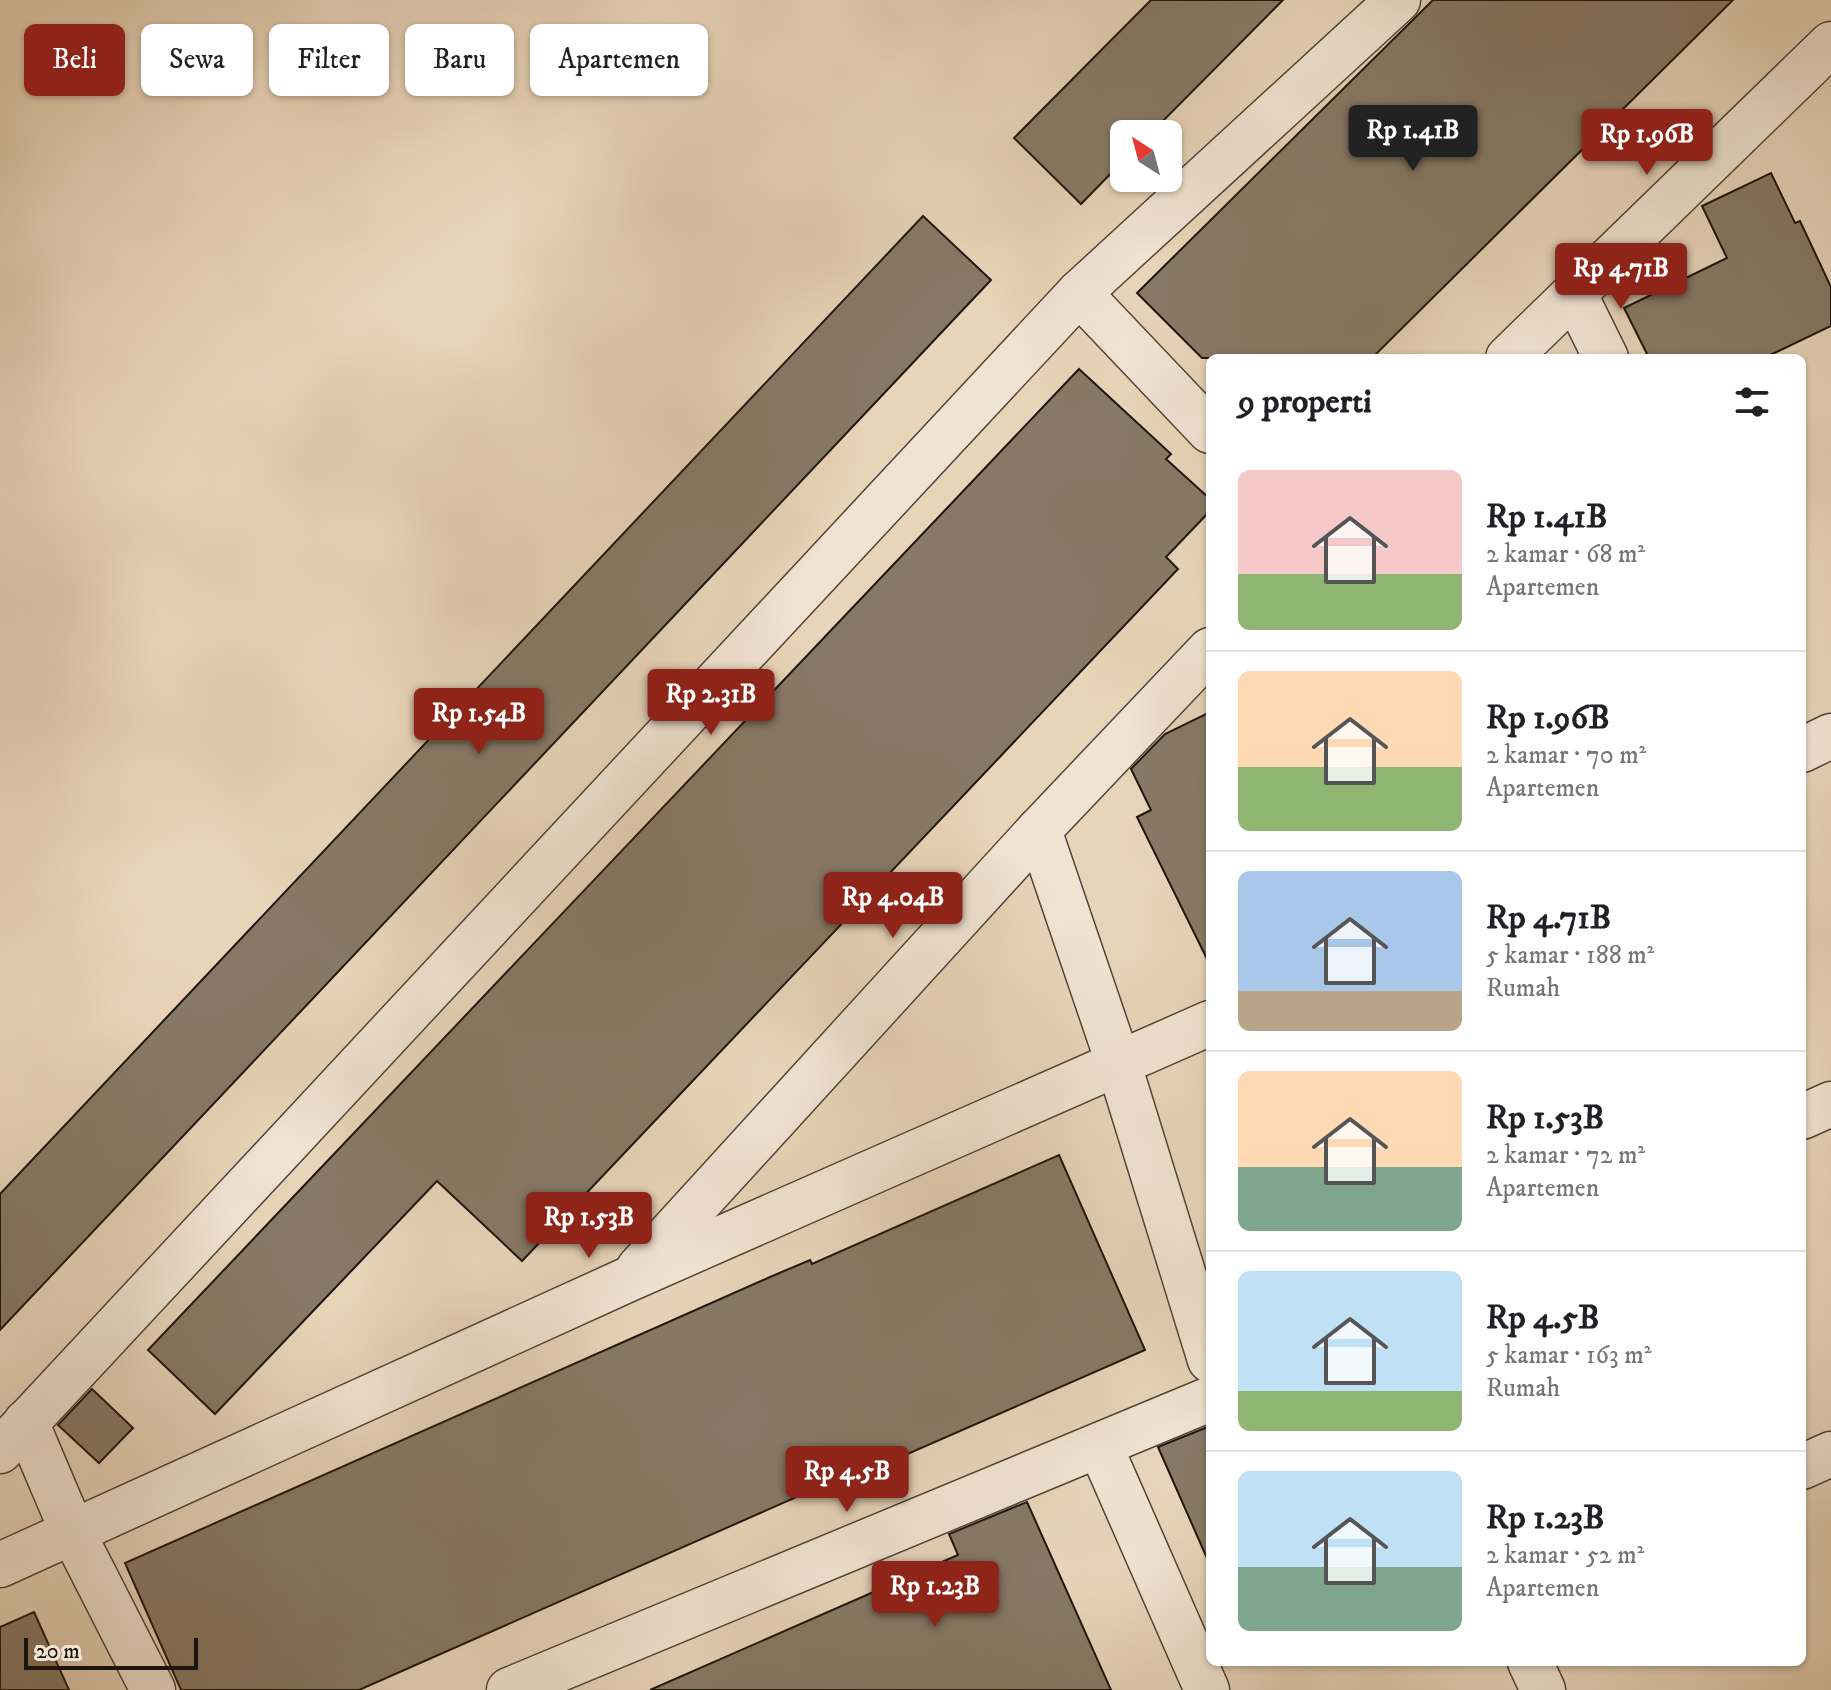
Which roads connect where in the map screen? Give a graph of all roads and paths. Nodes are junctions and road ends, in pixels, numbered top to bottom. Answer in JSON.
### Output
{"nodes":[{"id":1,"x":1398,"y":0,"type":"edge"},
{"id":2,"x":1828,"y":57,"type":"edge"},
{"id":3,"x":1079,"y":293,"type":"junction"},
{"id":4,"x":1575,"y":295,"type":"junction"},
{"id":5,"x":1512,"y":354,"type":"edge"},
{"id":6,"x":1604,"y":354,"type":"edge"},
{"id":7,"x":1206,"y":427,"type":"edge"},
{"id":8,"x":1206,"y":654,"type":"edge"},
{"id":9,"x":1831,"y":736,"type":"edge"},
{"id":10,"x":1806,"y":748,"type":"edge"},
{"id":11,"x":1039,"y":830,"type":"junction"},
{"id":12,"x":1206,"y":1025,"type":"edge"},
{"id":13,"x":1119,"y":1065,"type":"junction"},
{"id":14,"x":1831,"y":1104,"type":"edge"},
{"id":15,"x":1806,"y":1115,"type":"edge"},
{"id":16,"x":629,"y":1279,"type":"junction"},
{"id":17,"x":1206,"y":1347,"type":"edge"},
{"id":18,"x":1206,"y":1401,"type":"edge"},
{"id":19,"x":13,"y":1437,"type":"edge"},
{"id":20,"x":1100,"y":1446,"type":"junction"},
{"id":21,"x":1831,"y":1454,"type":"edge"},
{"id":22,"x":1806,"y":1465,"type":"edge"},
{"id":23,"x":73,"y":1533,"type":"junction"},
{"id":24,"x":0,"y":1565,"type":"edge"},
{"id":25,"x":1532,"y":1666,"type":"edge"},
{"id":26,"x":153,"y":1690,"type":"edge"},
{"id":27,"x":509,"y":1690,"type":"edge"},
{"id":28,"x":1207,"y":1690,"type":"edge"},
{"id":29,"x":1543,"y":1690,"type":"edge"}],
"edges":[{"from":1,"to":3,"type":"street"},
{"from":2,"to":4,"type":"street"},
{"from":3,"to":7,"type":"street"},
{"from":3,"to":19,"type":"street"},
{"from":4,"to":5,"type":"street"},
{"from":4,"to":6,"type":"street"},
{"from":8,"to":11,"type":"street"},
{"from":9,"to":10,"type":"street"},
{"from":11,"to":13,"type":"street"},
{"from":11,"to":16,"type":"street"},
{"from":12,"to":13,"type":"street"},
{"from":13,"to":16,"type":"street"},
{"from":13,"to":17,"type":"street"},
{"from":14,"to":15,"type":"street"},
{"from":16,"to":23,"type":"street"},
{"from":18,"to":20,"type":"street"},
{"from":19,"to":23,"type":"street"},
{"from":20,"to":27,"type":"street"},
{"from":20,"to":28,"type":"street"},
{"from":21,"to":22,"type":"street"},
{"from":23,"to":24,"type":"street"},
{"from":23,"to":26,"type":"street"},
{"from":25,"to":29,"type":"street"}]}
